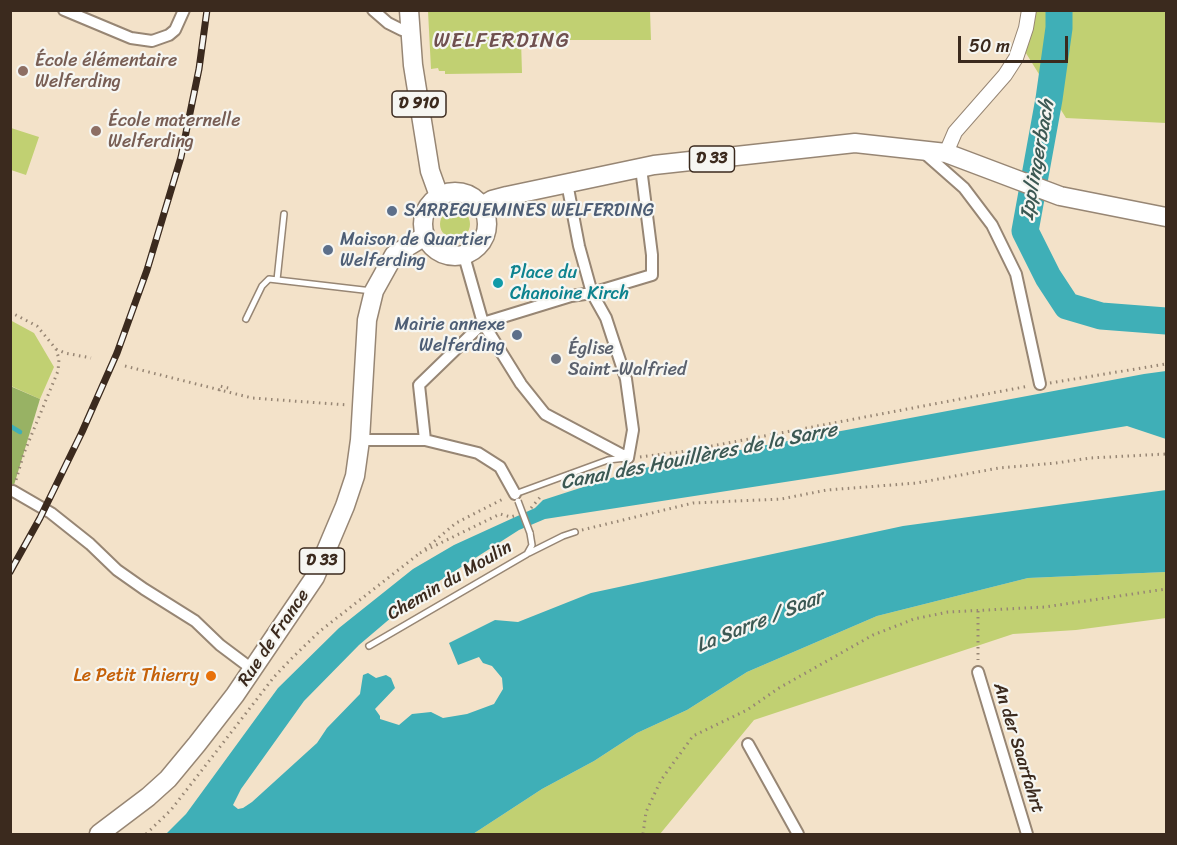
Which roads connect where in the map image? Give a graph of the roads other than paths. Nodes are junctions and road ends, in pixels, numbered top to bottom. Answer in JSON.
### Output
{"nodes":[{"id":1,"x":63,"y":10,"type":"edge"},
{"id":2,"x":184,"y":10,"type":"edge"},
{"id":3,"x":373,"y":10,"type":"edge"},
{"id":4,"x":409,"y":10,"type":"edge"},
{"id":5,"x":1029,"y":10,"type":"edge"},
{"id":6,"x":411,"y":31,"type":"junction"},
{"id":7,"x":919,"y":149,"type":"junction"},
{"id":8,"x":946,"y":153,"type":"junction"},
{"id":9,"x":640,"y":168,"type":"junction"},
{"id":10,"x":567,"y":183,"type":"junction"},
{"id":11,"x":439,"y":196,"type":"junction"},
{"id":12,"x":482,"y":206,"type":"junction"},
{"id":13,"x":284,"y":214,"type":"dead end"},
{"id":14,"x":1167,"y":217,"type":"edge"},
{"id":15,"x":425,"y":236,"type":"junction"},
{"id":16,"x":464,"y":256,"type":"junction"},
{"id":17,"x":277,"y":280,"type":"junction"},
{"id":18,"x":374,"y":291,"type":"junction"},
{"id":19,"x":592,"y":292,"type":"junction"},
{"id":20,"x":246,"y":319,"type":"dead end"},
{"id":21,"x":483,"y":323,"type":"junction"},
{"id":22,"x":1040,"y":384,"type":"road end"},
{"id":23,"x":360,"y":440,"type":"junction"},
{"id":24,"x":425,"y":440,"type":"junction"},
{"id":25,"x":628,"y":458,"type":"junction"},
{"id":26,"x":13,"y":491,"type":"road end"},
{"id":27,"x":516,"y":497,"type":"junction"},
{"id":28,"x":575,"y":532,"type":"road end"},
{"id":29,"x":527,"y":554,"type":"junction"},
{"id":30,"x":369,"y":646,"type":"dead end"},
{"id":31,"x":252,"y":669,"type":"junction"},
{"id":32,"x":978,"y":672,"type":"road end"},
{"id":33,"x":748,"y":744,"type":"dead end"},
{"id":34,"x":99,"y":834,"type":"edge"},
{"id":35,"x":798,"y":834,"type":"edge"},
{"id":36,"x":1026,"y":834,"type":"edge"}],
"edges":[{"from":1,"to":2,"type":"street"},
{"from":3,"to":6,"type":"street"},
{"from":4,"to":6,"type":"main road","number":"D 910"},
{"from":5,"to":8,"type":"street"},
{"from":6,"to":11,"type":"main road","number":"D 910"},
{"from":7,"to":8,"type":"main road","number":"D 33"},
{"from":7,"to":9,"type":"main road","number":"D 33"},
{"from":7,"to":22,"type":"street"},
{"from":8,"to":14,"type":"main road","number":"D 33"},
{"from":9,"to":10,"type":"main road","number":"D 33"},
{"from":9,"to":19,"type":"street"},
{"from":10,"to":12,"type":"main road","number":"D 33"},
{"from":10,"to":19,"type":"street"},
{"from":11,"to":12,"type":"main road"},
{"from":11,"to":15,"type":"main road"},
{"from":12,"to":16,"type":"main road"},
{"from":13,"to":17,"type":"lane"},
{"from":15,"to":16,"type":"main road"},
{"from":15,"to":18,"type":"main road","name":"Rue de France","number":"D 33"},
{"from":16,"to":21,"type":"street"},
{"from":17,"to":18,"type":"lane"},
{"from":17,"to":20,"type":"lane"},
{"from":18,"to":23,"type":"main road","name":"Rue de France","number":"D 33"},
{"from":19,"to":21,"type":"street"},
{"from":19,"to":25,"type":"street"},
{"from":21,"to":24,"type":"street"},
{"from":21,"to":25,"type":"street"},
{"from":23,"to":24,"type":"street"},
{"from":23,"to":31,"type":"main road","name":"Rue de France","number":"D 33"},
{"from":24,"to":27,"type":"street"},
{"from":25,"to":27,"type":"lane"},
{"from":26,"to":31,"type":"street"},
{"from":27,"to":29,"type":"lane","name":"Chemin du Moulin","bridge":true},
{"from":28,"to":29,"type":"lane"},
{"from":29,"to":30,"type":"lane","name":"Chemin du Moulin"},
{"from":31,"to":34,"type":"main road","name":"Rue de France","number":"D 33"},
{"from":32,"to":36,"type":"street","name":"An der Saarfahrt"},
{"from":33,"to":35,"type":"street"}]}
